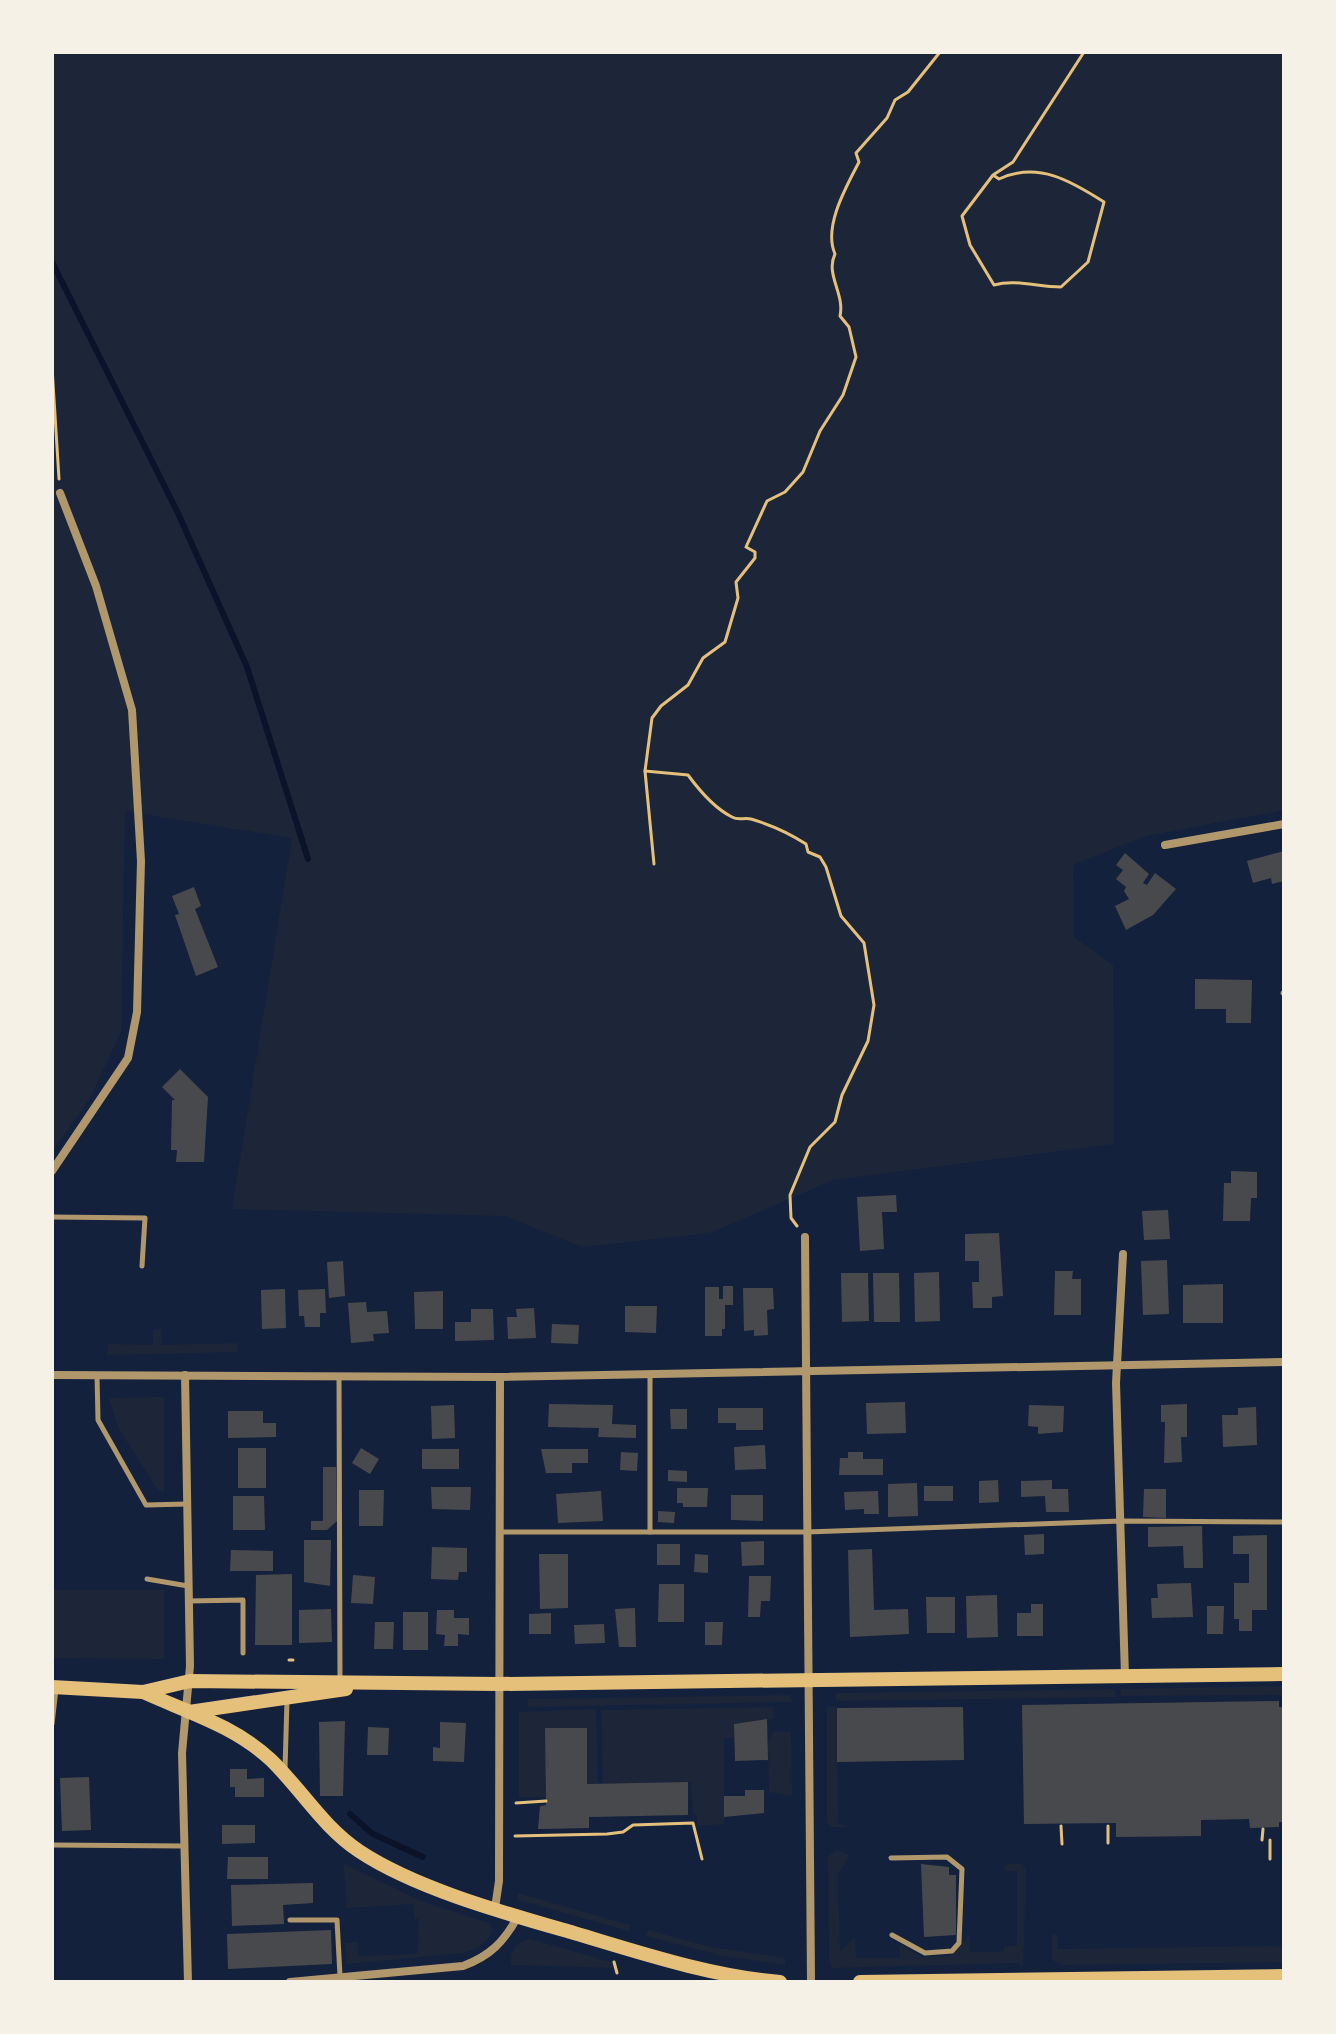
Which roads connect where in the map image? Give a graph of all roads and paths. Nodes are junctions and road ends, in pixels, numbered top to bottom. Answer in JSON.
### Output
{"nodes":[{"id":1,"x":940,"y":52,"type":"edge"},
{"id":2,"x":1084,"y":52,"type":"edge"},
{"id":3,"x":993,"y":175,"type":"junction"},
{"id":4,"x":52,"y":367,"type":"edge"},
{"id":5,"x":60,"y":493,"type":"joint"},
{"id":6,"x":645,"y":771,"type":"junction"},
{"id":7,"x":1284,"y":824,"type":"edge"},
{"id":8,"x":1165,"y":845,"type":"dead end"},
{"id":9,"x":654,"y":864,"type":"dead end"},
{"id":10,"x":52,"y":1171,"type":"edge"},
{"id":11,"x":52,"y":1217,"type":"edge"},
{"id":12,"x":805,"y":1237,"type":"joint"},
{"id":13,"x":1123,"y":1254,"type":"dead end"},
{"id":14,"x":142,"y":1266,"type":"dead end"},
{"id":15,"x":1284,"y":1362,"type":"edge"},
{"id":16,"x":1117,"y":1366,"type":"junction"},
{"id":17,"x":805,"y":1372,"type":"junction"},
{"id":18,"x":650,"y":1373,"type":"junction"},
{"id":19,"x":97,"y":1374,"type":"junction"},
{"id":20,"x":52,"y":1375,"type":"edge"},
{"id":21,"x":185,"y":1375,"type":"junction"},
{"id":22,"x":339,"y":1376,"type":"junction"},
{"id":23,"x":500,"y":1377,"type":"junction"},
{"id":24,"x":187,"y":1504,"type":"junction"},
{"id":25,"x":1121,"y":1521,"type":"junction"},
{"id":26,"x":1284,"y":1522,"type":"edge"},
{"id":27,"x":501,"y":1532,"type":"junction"},
{"id":28,"x":650,"y":1532,"type":"junction"},
{"id":29,"x":807,"y":1532,"type":"junction"},
{"id":30,"x":147,"y":1579,"type":"dead end"},
{"id":31,"x":188,"y":1586,"type":"junction"},
{"id":32,"x":189,"y":1601,"type":"junction"},
{"id":33,"x":243,"y":1653,"type":"dead end"},
{"id":34,"x":1284,"y":1674,"type":"edge"},
{"id":35,"x":1125,"y":1676,"type":"junction"},
{"id":36,"x":809,"y":1680,"type":"junction"},
{"id":37,"x":190,"y":1681,"type":"junction"},
{"id":38,"x":341,"y":1683,"type":"junction"},
{"id":39,"x":370,"y":1684,"type":"junction"},
{"id":40,"x":499,"y":1684,"type":"junction"},
{"id":41,"x":54,"y":1687,"type":"edge"},
{"id":42,"x":143,"y":1692,"type":"junction"},
{"id":43,"x":287,"y":1699,"type":"junction"},
{"id":44,"x":189,"y":1712,"type":"junction"},
{"id":45,"x":52,"y":1724,"type":"edge"},
{"id":46,"x":283,"y":1774,"type":"junction"},
{"id":47,"x":546,"y":1801,"type":"dead end"},
{"id":48,"x":516,"y":1803,"type":"dead end"},
{"id":49,"x":1061,"y":1826,"type":"dead end"},
{"id":50,"x":1108,"y":1826,"type":"dead end"},
{"id":51,"x":1263,"y":1829,"type":"dead end"},
{"id":52,"x":515,"y":1836,"type":"dead end"},
{"id":53,"x":1262,"y":1840,"type":"dead end"},
{"id":54,"x":1270,"y":1840,"type":"dead end"},
{"id":55,"x":1108,"y":1843,"type":"dead end"},
{"id":56,"x":1062,"y":1844,"type":"dead end"},
{"id":57,"x":52,"y":1845,"type":"edge"},
{"id":58,"x":184,"y":1846,"type":"junction"},
{"id":59,"x":891,"y":1858,"type":"dead end"},
{"id":60,"x":702,"y":1859,"type":"dead end"},
{"id":61,"x":1270,"y":1859,"type":"dead end"},
{"id":62,"x":495,"y":1908,"type":"junction"},
{"id":63,"x":518,"y":1916,"type":"junction"},
{"id":64,"x":290,"y":1920,"type":"dead end"},
{"id":65,"x":892,"y":1935,"type":"dead end"},
{"id":66,"x":1284,"y":1976,"type":"edge"},
{"id":67,"x":340,"y":1977,"type":"junction"},
{"id":68,"x":1121,"y":1980,"type":"edge"},
{"id":69,"x":188,"y":1982,"type":"edge"},
{"id":70,"x":290,"y":1982,"type":"edge"},
{"id":71,"x":780,"y":1982,"type":"edge"},
{"id":72,"x":811,"y":1982,"type":"edge"},
{"id":73,"x":860,"y":1982,"type":"edge"}],
"edges":[{"from":1,"to":6,"type":"path"},
{"from":2,"to":3,"type":"path"},
{"from":3,"to":3,"type":"path"},
{"from":4,"to":5,"type":"path"},
{"from":5,"to":10,"type":"street"},
{"from":6,"to":9,"type":"path"},
{"from":6,"to":12,"type":"path"},
{"from":7,"to":8,"type":"street"},
{"from":11,"to":14,"type":"lane"},
{"from":12,"to":17,"type":"street"},
{"from":13,"to":16,"type":"street"},
{"from":15,"to":16,"type":"street"},
{"from":16,"to":17,"type":"street"},
{"from":16,"to":25,"type":"street"},
{"from":17,"to":18,"type":"street"},
{"from":17,"to":29,"type":"street"},
{"from":18,"to":23,"type":"street"},
{"from":18,"to":28,"type":"lane"},
{"from":19,"to":20,"type":"street"},
{"from":19,"to":21,"type":"street"},
{"from":19,"to":24,"type":"lane"},
{"from":21,"to":22,"type":"street"},
{"from":21,"to":24,"type":"street"},
{"from":22,"to":23,"type":"street"},
{"from":22,"to":38,"type":"lane"},
{"from":23,"to":27,"type":"street"},
{"from":24,"to":31,"type":"street"},
{"from":25,"to":26,"type":"lane"},
{"from":25,"to":29,"type":"lane"},
{"from":25,"to":35,"type":"street"},
{"from":27,"to":28,"type":"lane"},
{"from":27,"to":40,"type":"street"},
{"from":28,"to":29,"type":"lane"},
{"from":29,"to":36,"type":"street"},
{"from":30,"to":31,"type":"lane"},
{"from":31,"to":32,"type":"street"},
{"from":32,"to":33,"type":"lane"},
{"from":32,"to":37,"type":"street"},
{"from":34,"to":35,"type":"main road"},
{"from":35,"to":36,"type":"main road"},
{"from":36,"to":40,"type":"main road"},
{"from":36,"to":72,"type":"street"},
{"from":37,"to":38,"type":"main road"},
{"from":37,"to":42,"type":"main road"},
{"from":37,"to":44,"type":"street"},
{"from":38,"to":39,"type":"main road"},
{"from":39,"to":40,"type":"main road"},
{"from":39,"to":43,"type":"main road"},
{"from":40,"to":62,"type":"street"},
{"from":41,"to":42,"type":"main road"},
{"from":41,"to":45,"type":"lane"},
{"from":42,"to":44,"type":"main road"},
{"from":43,"to":44,"type":"main road"},
{"from":43,"to":46,"type":"lane"},
{"from":44,"to":46,"type":"main road"},
{"from":44,"to":58,"type":"street"},
{"from":46,"to":62,"type":"main road"},
{"from":47,"to":48,"type":"path"},
{"from":49,"to":56,"type":"path"},
{"from":50,"to":55,"type":"path"},
{"from":51,"to":53,"type":"path"},
{"from":52,"to":60,"type":"path"},
{"from":54,"to":61,"type":"path"},
{"from":57,"to":58,"type":"lane"},
{"from":58,"to":69,"type":"street"},
{"from":59,"to":65,"type":"lane"},
{"from":62,"to":63,"type":"main road"},
{"from":63,"to":67,"type":"street"},
{"from":63,"to":71,"type":"main road"},
{"from":64,"to":67,"type":"lane"},
{"from":66,"to":68,"type":"main road"},
{"from":67,"to":70,"type":"street"},
{"from":68,"to":73,"type":"main road"}]}
